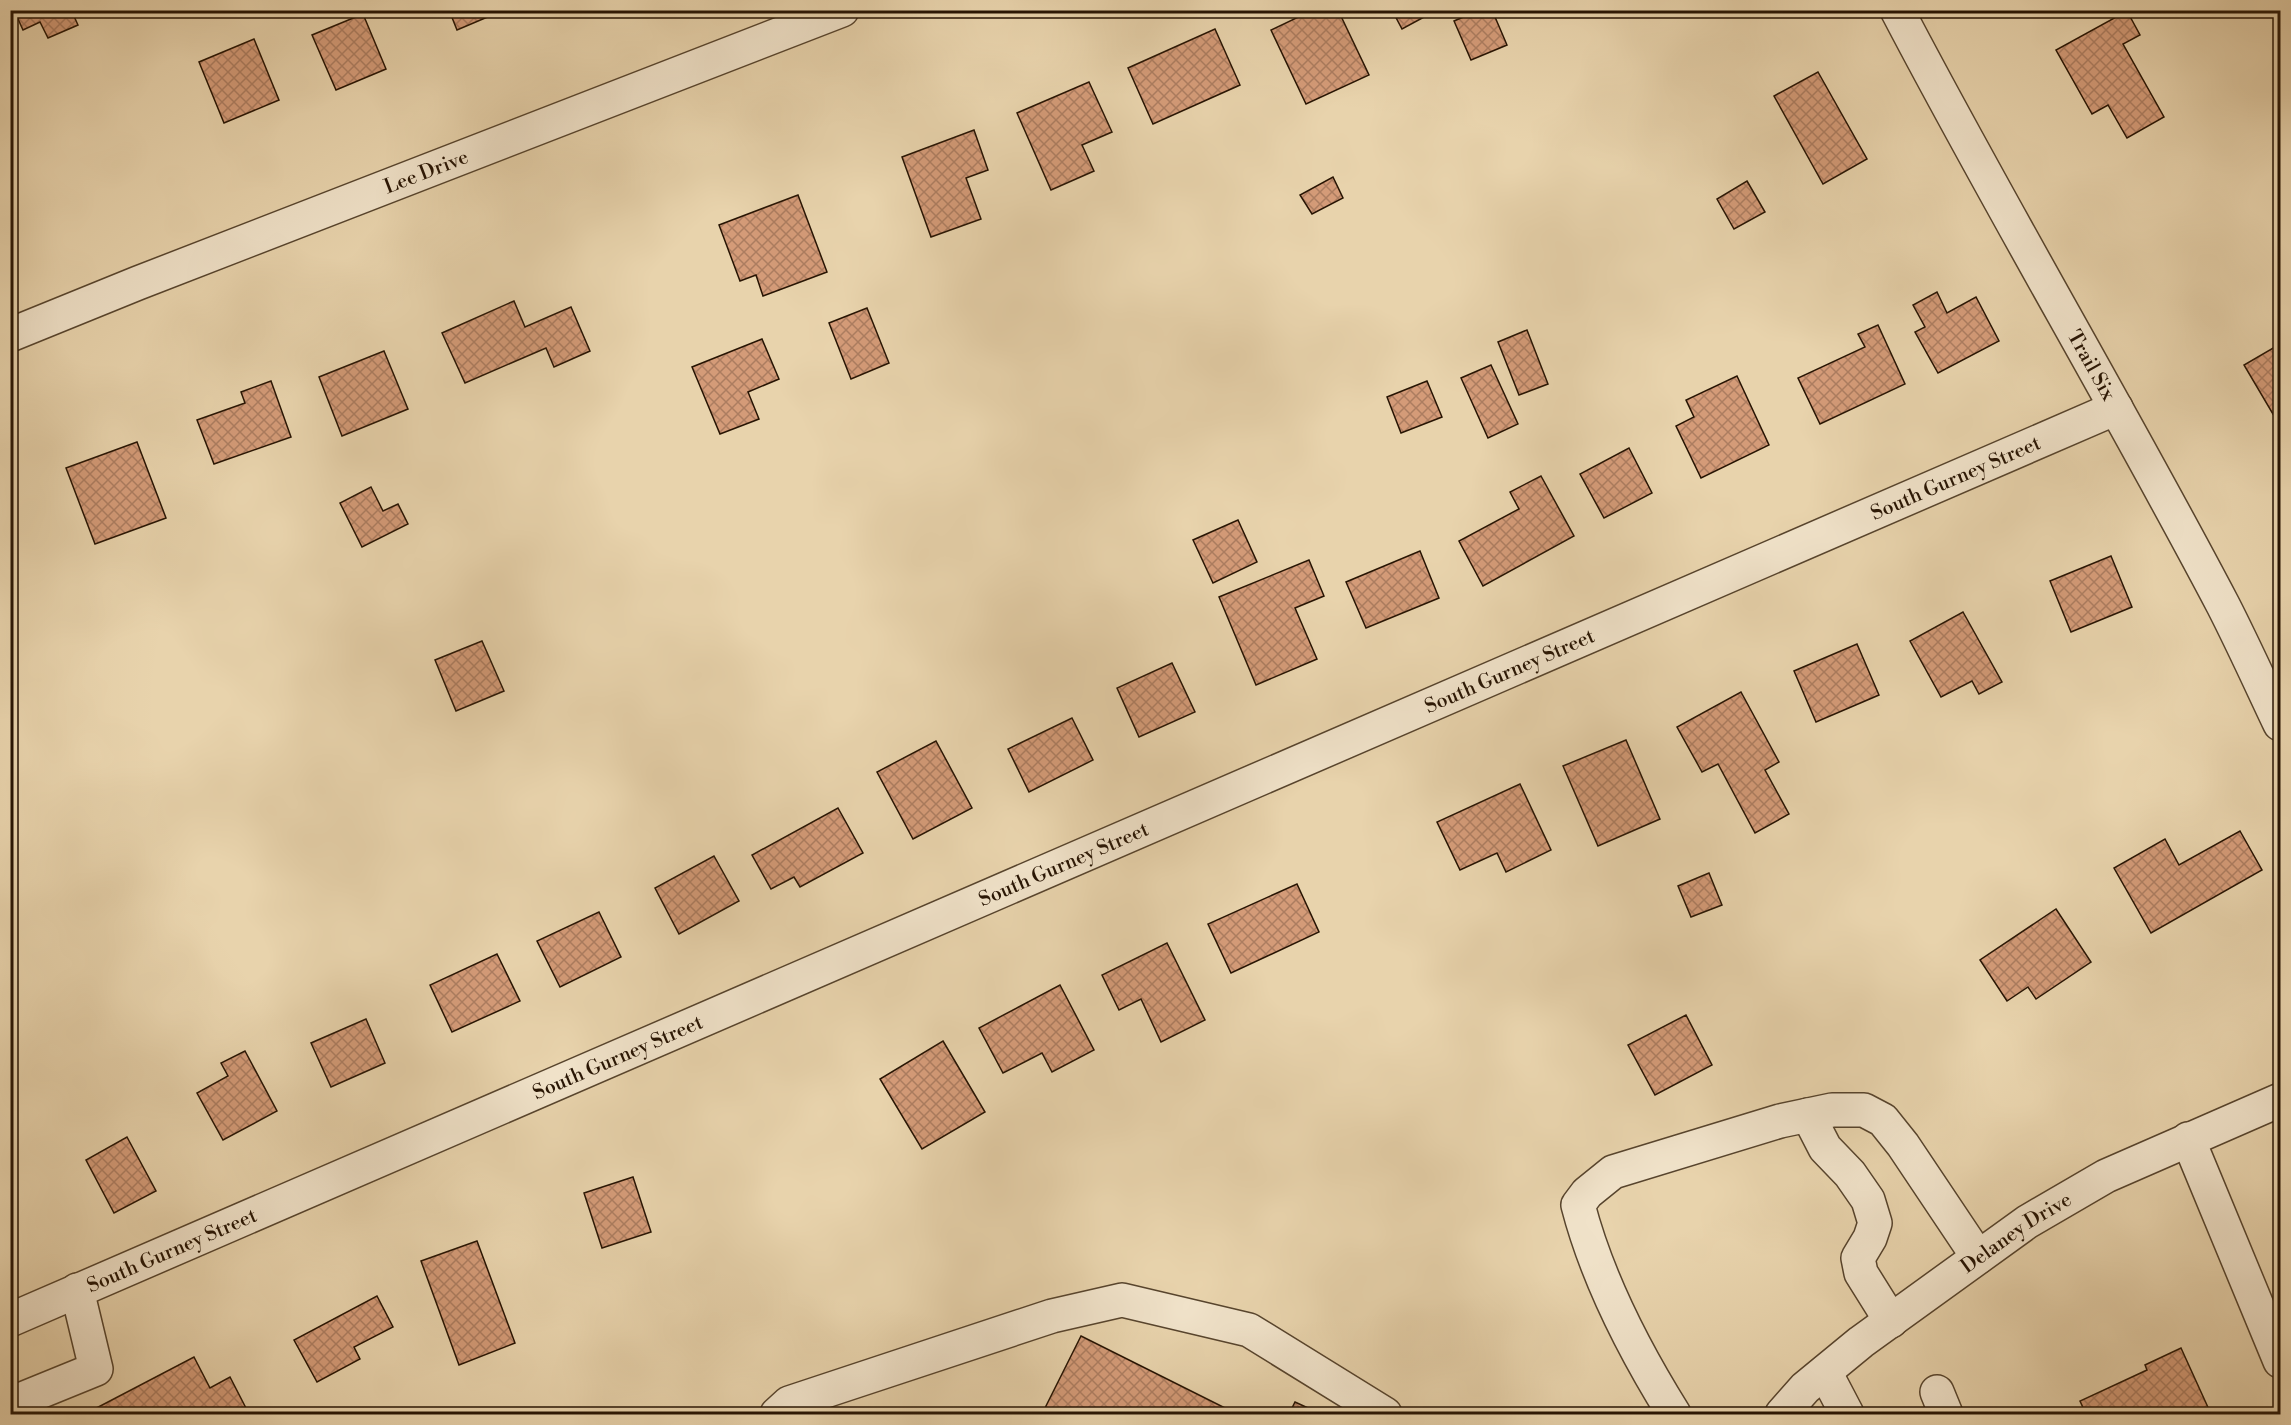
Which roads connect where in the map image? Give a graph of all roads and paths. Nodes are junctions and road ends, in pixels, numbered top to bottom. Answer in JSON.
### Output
{"nodes":[{"id":1,"x":842,"y":10,"type":"edge"},
{"id":2,"x":1897,"y":10,"type":"edge"},
{"id":3,"x":10,"y":335,"type":"edge"},
{"id":4,"x":2116,"y":408,"type":"junction"},
{"id":5,"x":2280,"y":724,"type":"edge"},
{"id":6,"x":2280,"y":1100,"type":"edge"},
{"id":7,"x":1808,"y":1115,"type":"junction"},
{"id":8,"x":2188,"y":1139,"type":"junction"},
{"id":9,"x":1978,"y":1257,"type":"junction"},
{"id":10,"x":76,"y":1290,"type":"junction"},
{"id":11,"x":10,"y":1320,"type":"edge"},
{"id":12,"x":1891,"y":1321,"type":"junction"},
{"id":13,"x":2280,"y":1362,"type":"edge"},
{"id":14,"x":1825,"y":1372,"type":"junction"},
{"id":15,"x":10,"y":1404,"type":"edge"},
{"id":16,"x":777,"y":1414,"type":"edge"},
{"id":17,"x":1385,"y":1414,"type":"edge"},
{"id":18,"x":1674,"y":1414,"type":"edge"},
{"id":19,"x":1782,"y":1414,"type":"edge"},
{"id":20,"x":1847,"y":1414,"type":"edge"}],
"edges":[{"from":1,"to":3,"type":"street","name":"Lee Drive"},
{"from":2,"to":4,"type":"street","name":"Trail Six"},
{"from":4,"to":5,"type":"street","name":"Trail Six"},
{"from":4,"to":10,"type":"street","name":"South Gurney Street"},
{"from":6,"to":8,"type":"street","name":"Delaney Drive"},
{"from":7,"to":9,"type":"street"},
{"from":7,"to":12,"type":"street"},
{"from":7,"to":18,"type":"street"},
{"from":8,"to":9,"type":"street","name":"Delaney Drive"},
{"from":8,"to":13,"type":"street"},
{"from":9,"to":12,"type":"street","name":"Delaney Drive"},
{"from":10,"to":11,"type":"street","name":"South Gurney Street"},
{"from":10,"to":15,"type":"street"},
{"from":12,"to":14,"type":"street","name":"Delaney Drive"},
{"from":14,"to":19,"type":"street","name":"Delaney Drive"},
{"from":14,"to":20,"type":"street"},
{"from":16,"to":17,"type":"street"}]}
